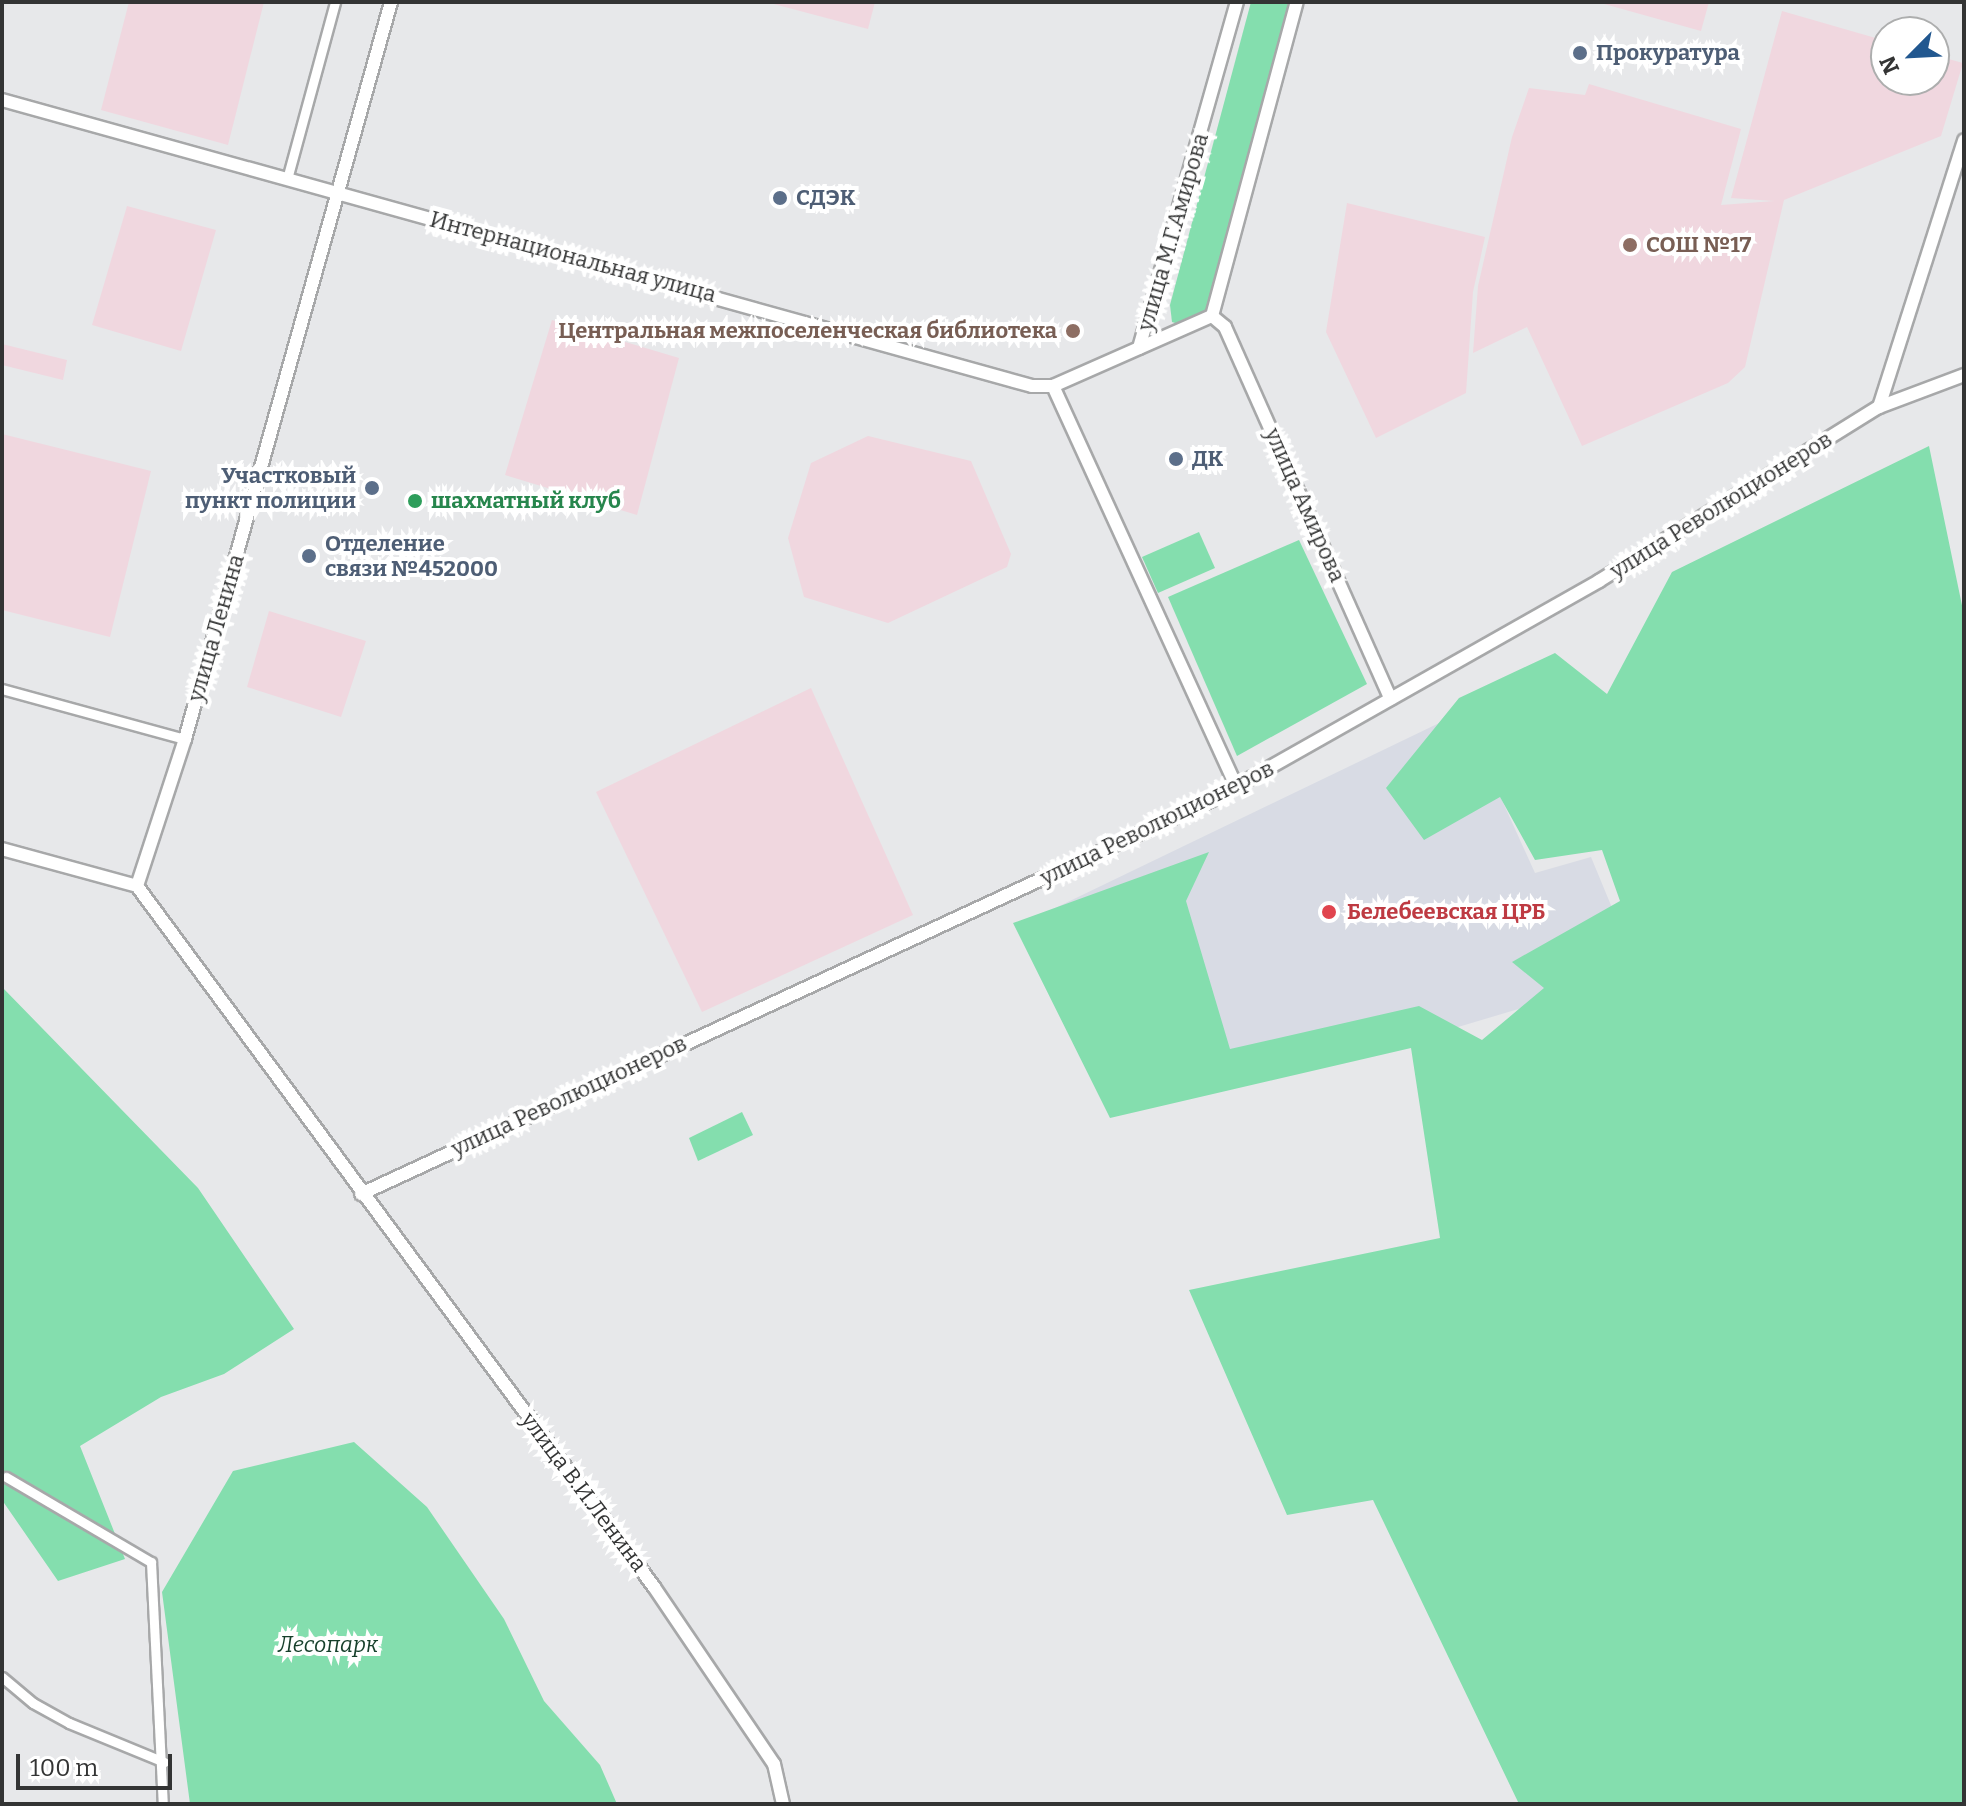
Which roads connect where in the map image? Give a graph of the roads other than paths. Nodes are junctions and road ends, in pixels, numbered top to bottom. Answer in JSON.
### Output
{"nodes":[{"id":1,"x":335,"y":2,"type":"edge"},
{"id":2,"x":391,"y":2,"type":"edge"},
{"id":3,"x":1237,"y":2,"type":"edge"},
{"id":4,"x":1297,"y":2,"type":"edge"},
{"id":5,"x":2,"y":100,"type":"edge"},
{"id":6,"x":1964,"y":140,"type":"edge"},
{"id":7,"x":287,"y":179,"type":"junction"},
{"id":8,"x":337,"y":192,"type":"junction"},
{"id":9,"x":1212,"y":316,"type":"junction"},
{"id":10,"x":1139,"y":348,"type":"junction"},
{"id":11,"x":1964,"y":375,"type":"edge"},
{"id":12,"x":1053,"y":386,"type":"junction"},
{"id":13,"x":1879,"y":407,"type":"junction"},
{"id":14,"x":2,"y":689,"type":"edge"},
{"id":15,"x":1391,"y":699,"type":"junction"},
{"id":16,"x":185,"y":739,"type":"junction"},
{"id":17,"x":1237,"y":787,"type":"junction"},
{"id":18,"x":2,"y":849,"type":"edge"},
{"id":19,"x":137,"y":886,"type":"junction"},
{"id":20,"x":361,"y":1194,"type":"junction"},
{"id":21,"x":6,"y":1477,"type":"dead end"},
{"id":22,"x":2,"y":1677,"type":"edge"},
{"id":23,"x":164,"y":1762,"type":"junction"},
{"id":24,"x":163,"y":1804,"type":"edge"},
{"id":25,"x":783,"y":1804,"type":"edge"}],
"edges":[{"from":1,"to":7,"type":"street"},
{"from":2,"to":8,"type":"main road","name":"улица Ленина"},
{"from":3,"to":10,"type":"main road","name":"улица М.Г.Амирова"},
{"from":4,"to":9,"type":"main road"},
{"from":5,"to":7,"type":"main road","name":"Интернациональная улица"},
{"from":6,"to":13,"type":"main road"},
{"from":7,"to":8,"type":"main road","name":"Интернациональная улица"},
{"from":8,"to":12,"type":"main road","name":"Интернациональная улица"},
{"from":8,"to":16,"type":"main road","name":"улица Ленина"},
{"from":9,"to":10,"type":"main road","name":"улица М.Г.Амирова"},
{"from":9,"to":15,"type":"main road","name":"улица Амирова"},
{"from":10,"to":12,"type":"main road"},
{"from":11,"to":13,"type":"main road","name":"улица Революционеров"},
{"from":12,"to":17,"type":"main road"},
{"from":13,"to":15,"type":"main road","name":"улица Революционеров"},
{"from":14,"to":16,"type":"street"},
{"from":15,"to":17,"type":"main road","name":"улица Революционеров"},
{"from":16,"to":19,"type":"main road","name":"улица Ленина"},
{"from":17,"to":20,"type":"main road","name":"улица Революционеров"},
{"from":18,"to":19,"type":"main road"},
{"from":19,"to":20,"type":"main road"},
{"from":20,"to":25,"type":"main road","name":"улица В.И.Ленина"},
{"from":21,"to":23,"type":"street"},
{"from":22,"to":23,"type":"street"},
{"from":23,"to":24,"type":"street"}]}
